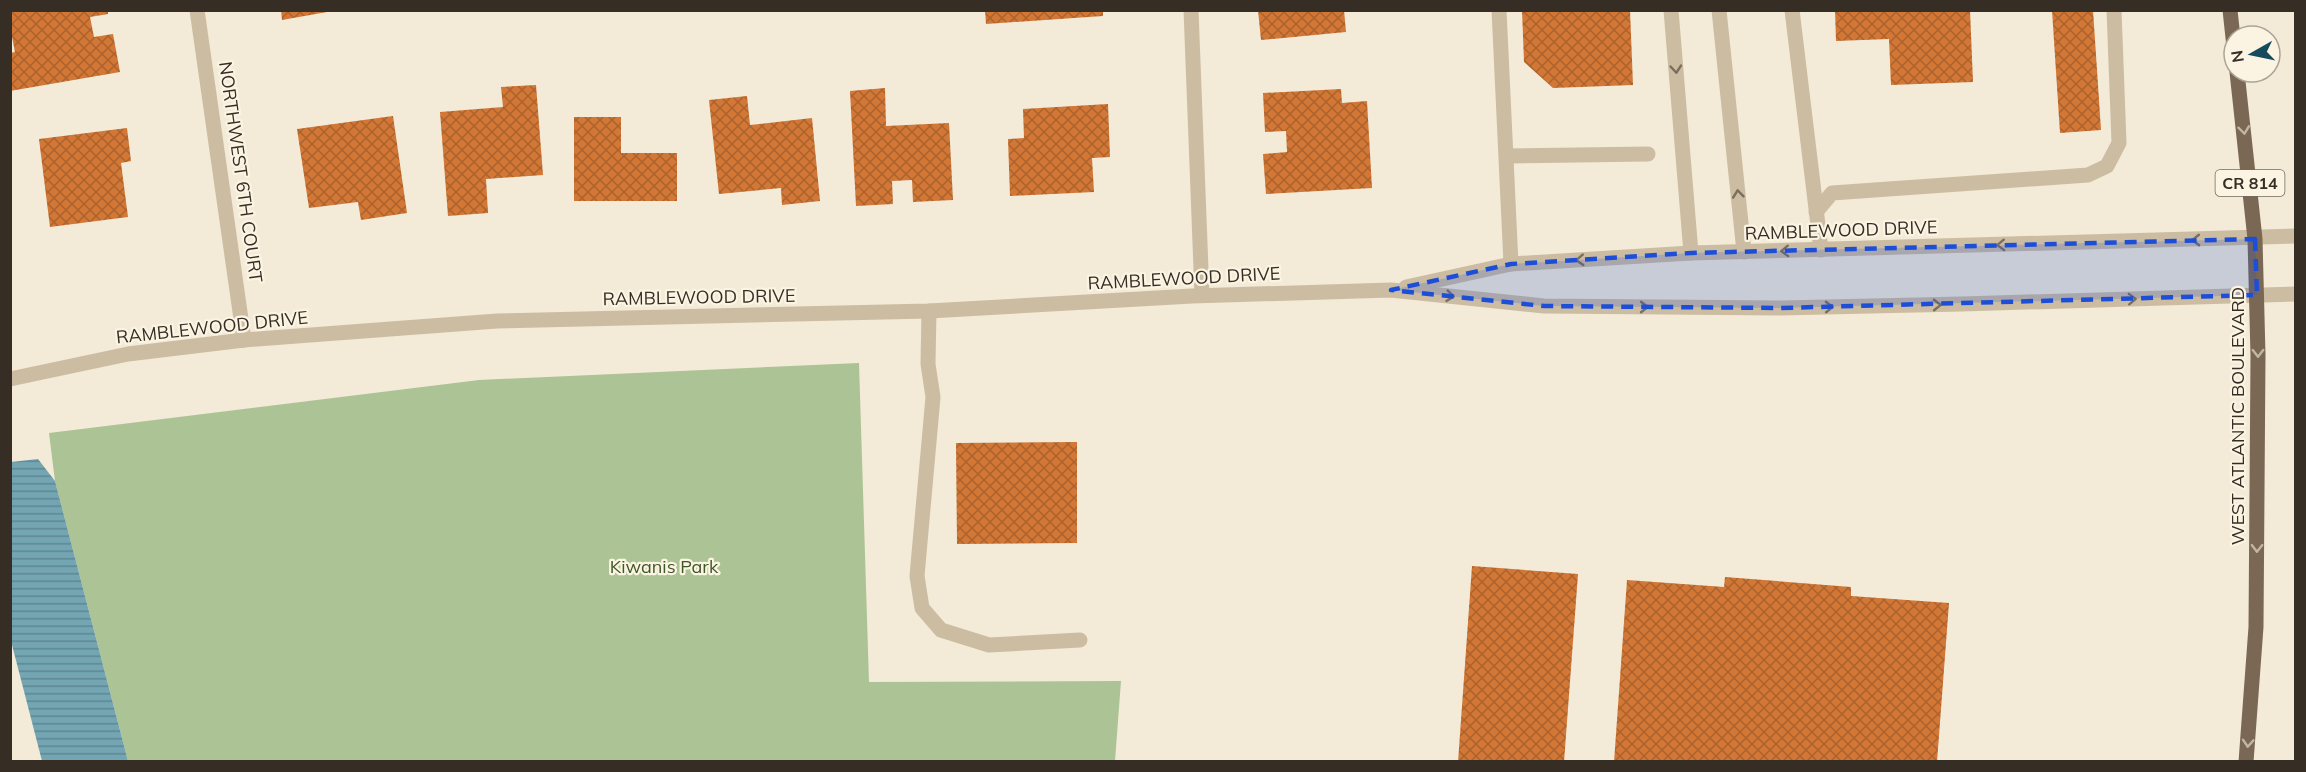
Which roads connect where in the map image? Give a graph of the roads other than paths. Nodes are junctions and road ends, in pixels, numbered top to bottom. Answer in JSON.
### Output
{"nodes":[{"id":1,"x":197,"y":10,"type":"edge"},
{"id":2,"x":1191,"y":10,"type":"edge"},
{"id":3,"x":1499,"y":10,"type":"edge"},
{"id":4,"x":1671,"y":10,"type":"edge"},
{"id":5,"x":1719,"y":10,"type":"edge"},
{"id":6,"x":1792,"y":10,"type":"edge"},
{"id":7,"x":2114,"y":10,"type":"edge"},
{"id":8,"x":2238,"y":84,"type":"edge"},
{"id":9,"x":1648,"y":154,"type":"dead end"},
{"id":10,"x":1507,"y":156,"type":"junction"},
{"id":11,"x":1816,"y":212,"type":"junction"},
{"id":12,"x":2295,"y":236,"type":"edge"},
{"id":13,"x":2255,"y":239,"type":"junction"},
{"id":14,"x":1821,"y":250,"type":"junction"},
{"id":15,"x":1744,"y":252,"type":"junction"},
{"id":16,"x":1691,"y":254,"type":"junction"},
{"id":17,"x":1511,"y":264,"type":"junction"},
{"id":18,"x":1391,"y":290,"type":"junction"},
{"id":19,"x":2295,"y":294,"type":"edge"},
{"id":20,"x":1202,"y":295,"type":"junction"},
{"id":21,"x":2257,"y":295,"type":"junction"},
{"id":22,"x":929,"y":311,"type":"junction"},
{"id":23,"x":244,"y":340,"type":"junction"},
{"id":24,"x":10,"y":379,"type":"edge"},
{"id":25,"x":1080,"y":640,"type":"dead end"},
{"id":26,"x":2246,"y":762,"type":"edge"}],
"edges":[{"from":1,"to":23,"type":"street","name":"NORTHWEST 6TH COURT"},
{"from":2,"to":20,"type":"street"},
{"from":3,"to":10,"type":"street"},
{"from":4,"to":16,"type":"street","one_way":true},
{"from":15,"to":5,"type":"street","one_way":true},
{"from":6,"to":11,"type":"street"},
{"from":7,"to":11,"type":"street"},
{"from":8,"to":13,"type":"main road","name":"WEST ATLANTIC BOULEVARD","number":"CR 814","one_way":true},
{"from":9,"to":10,"type":"street"},
{"from":10,"to":17,"type":"street"},
{"from":11,"to":14,"type":"street"},
{"from":12,"to":13,"type":"street","name":"RAMBLEWOOD DRIVE"},
{"from":13,"to":14,"type":"street","name":"RAMBLEWOOD DRIVE","one_way":true},
{"from":13,"to":21,"type":"main road","name":"WEST ATLANTIC BOULEVARD","number":"CR 814"},
{"from":14,"to":15,"type":"street","name":"RAMBLEWOOD DRIVE","one_way":true},
{"from":15,"to":16,"type":"street","name":"RAMBLEWOOD DRIVE"},
{"from":16,"to":17,"type":"street","name":"RAMBLEWOOD DRIVE","one_way":true},
{"from":17,"to":18,"type":"street","name":"RAMBLEWOOD DRIVE"},
{"from":18,"to":20,"type":"street","name":"RAMBLEWOOD DRIVE"},
{"from":18,"to":21,"type":"street","name":"RAMBLEWOOD DRIVE","one_way":true},
{"from":19,"to":21,"type":"street","name":"RAMBLEWOOD DRIVE"},
{"from":20,"to":22,"type":"street","name":"RAMBLEWOOD DRIVE"},
{"from":21,"to":26,"type":"main road","name":"WEST ATLANTIC BOULEVARD","number":"CR 814","one_way":true},
{"from":22,"to":23,"type":"street","name":"RAMBLEWOOD DRIVE"},
{"from":22,"to":25,"type":"street"},
{"from":23,"to":24,"type":"street","name":"RAMBLEWOOD DRIVE"}]}
